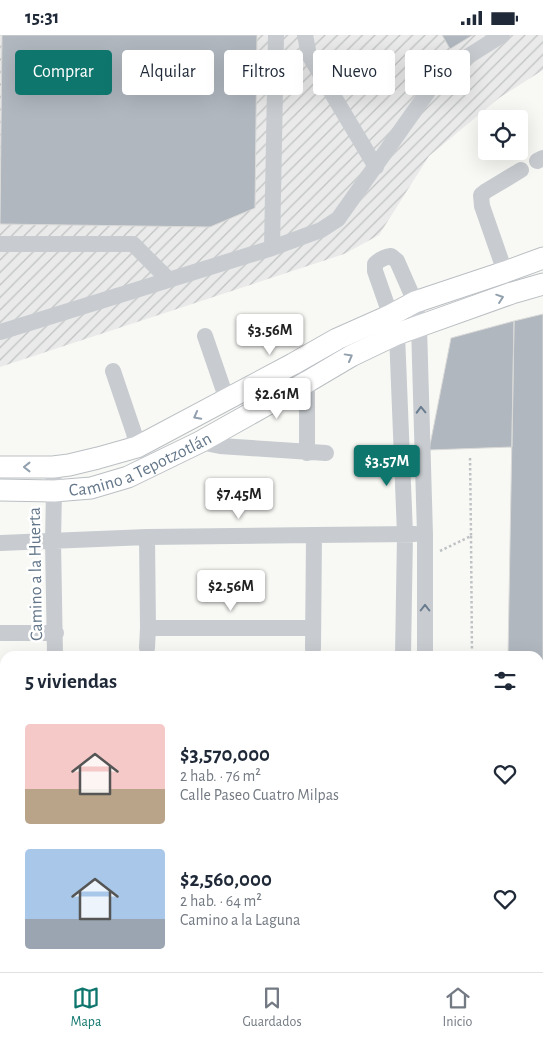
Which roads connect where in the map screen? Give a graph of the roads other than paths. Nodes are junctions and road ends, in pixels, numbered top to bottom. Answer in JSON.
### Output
{"nodes":[{"id":1,"x":276,"y":35,"type":"edge"},
{"id":2,"x":305,"y":35,"type":"edge"},
{"id":3,"x":502,"y":35,"type":"edge"},
{"id":4,"x":376,"y":167,"type":"junction"},
{"id":5,"x":521,"y":170,"type":"dead end"},
{"id":6,"x":0,"y":244,"type":"edge"},
{"id":7,"x":272,"y":248,"type":"junction"},
{"id":8,"x":543,"y":258,"type":"edge"},
{"id":9,"x":505,"y":272,"type":"junction"},
{"id":10,"x":169,"y":280,"type":"junction"},
{"id":11,"x":543,"y":284,"type":"edge"},
{"id":12,"x":415,"y":302,"type":"junction"},
{"id":13,"x":394,"y":324,"type":"junction"},
{"id":14,"x":419,"y":326,"type":"junction"},
{"id":15,"x":0,"y":332,"type":"edge"},
{"id":16,"x":205,"y":336,"type":"dead end"},
{"id":17,"x":113,"y":371,"type":"dead end"},
{"id":18,"x":307,"y":382,"type":"junction"},
{"id":19,"x":227,"y":400,"type":"junction"},
{"id":20,"x":200,"y":442,"type":"junction"},
{"id":21,"x":138,"y":447,"type":"junction"},
{"id":22,"x":307,"y":453,"type":"junction"},
{"id":23,"x":326,"y":453,"type":"dead end"},
{"id":24,"x":0,"y":467,"type":"edge"},
{"id":25,"x":53,"y":467,"type":"junction"},
{"id":26,"x":0,"y":490,"type":"edge"},
{"id":27,"x":54,"y":491,"type":"junction"},
{"id":28,"x":405,"y":534,"type":"junction"},
{"id":29,"x":314,"y":535,"type":"junction"},
{"id":30,"x":425,"y":535,"type":"junction"},
{"id":31,"x":147,"y":537,"type":"junction"},
{"id":32,"x":53,"y":541,"type":"junction"},
{"id":33,"x":0,"y":543,"type":"edge"},
{"id":34,"x":148,"y":628,"type":"junction"},
{"id":35,"x":313,"y":628,"type":"junction"},
{"id":36,"x":0,"y":633,"type":"edge"},
{"id":37,"x":56,"y":633,"type":"junction"},
{"id":38,"x":147,"y":648,"type":"dead end"},
{"id":39,"x":313,"y":649,"type":"dead end"},
{"id":40,"x":55,"y":651,"type":"edge"},
{"id":41,"x":403,"y":651,"type":"edge"},
{"id":42,"x":425,"y":651,"type":"edge"}],
"edges":[{"from":1,"to":7,"type":"street"},
{"from":2,"to":4,"type":"street"},
{"from":3,"to":4,"type":"street"},
{"from":4,"to":7,"type":"street"},
{"from":5,"to":9,"type":"street"},
{"from":6,"to":10,"type":"street"},
{"from":7,"to":10,"type":"street"},
{"from":8,"to":9,"type":"main road","name":"Camino a Tepotzotlán"},
{"from":9,"to":12,"type":"main road","name":"Camino a Tepotzotlán"},
{"from":10,"to":15,"type":"street"},
{"from":14,"to":11,"type":"main road","name":"Camino a Tepotzotlán","one_way":true},
{"from":12,"to":13,"type":"main road","name":"Camino a Tepotzotlán"},
{"from":12,"to":13,"type":"street"},
{"from":12,"to":14,"type":"street"},
{"from":13,"to":14,"type":"main road","name":"Camino a Tepotzotlán"},
{"from":18,"to":13,"type":"main road","name":"Camino a Tepotzotlán","one_way":true},
{"from":13,"to":19,"type":"main road","name":"Camino a Tepotzotlán"},
{"from":13,"to":28,"type":"street"},
{"from":30,"to":14,"type":"street","one_way":true},
{"from":16,"to":19,"type":"street"},
{"from":17,"to":21,"type":"street"},
{"from":18,"to":20,"type":"main road","name":"Camino a Tepotzotlán"},
{"from":18,"to":22,"type":"street"},
{"from":19,"to":21,"type":"main road","name":"Camino a Tepotzotlán","one_way":true},
{"from":20,"to":22,"type":"street"},
{"from":20,"to":27,"type":"main road","name":"Camino a Tepotzotlán"},
{"from":21,"to":25,"type":"main road","name":"Camino a Tepotzotlán"},
{"from":22,"to":23,"type":"street"},
{"from":25,"to":24,"type":"main road","name":"Camino a Tepotzotlán","one_way":true},
{"from":25,"to":27,"type":"street","name":"Camino a la Huerta"},
{"from":26,"to":27,"type":"main road","name":"Camino a Tepotzotlán"},
{"from":27,"to":32,"type":"street","name":"Camino a la Huerta"},
{"from":28,"to":29,"type":"street"},
{"from":28,"to":30,"type":"street"},
{"from":28,"to":41,"type":"street"},
{"from":29,"to":31,"type":"street"},
{"from":29,"to":35,"type":"street"},
{"from":42,"to":30,"type":"street","one_way":true},
{"from":31,"to":32,"type":"street"},
{"from":31,"to":34,"type":"street"},
{"from":32,"to":33,"type":"street"},
{"from":32,"to":37,"type":"street","name":"Camino a la Huerta"},
{"from":34,"to":35,"type":"street"},
{"from":34,"to":38,"type":"street"},
{"from":35,"to":39,"type":"street"},
{"from":36,"to":37,"type":"street"},
{"from":37,"to":40,"type":"street","name":"Camino a la Huerta"}]}
